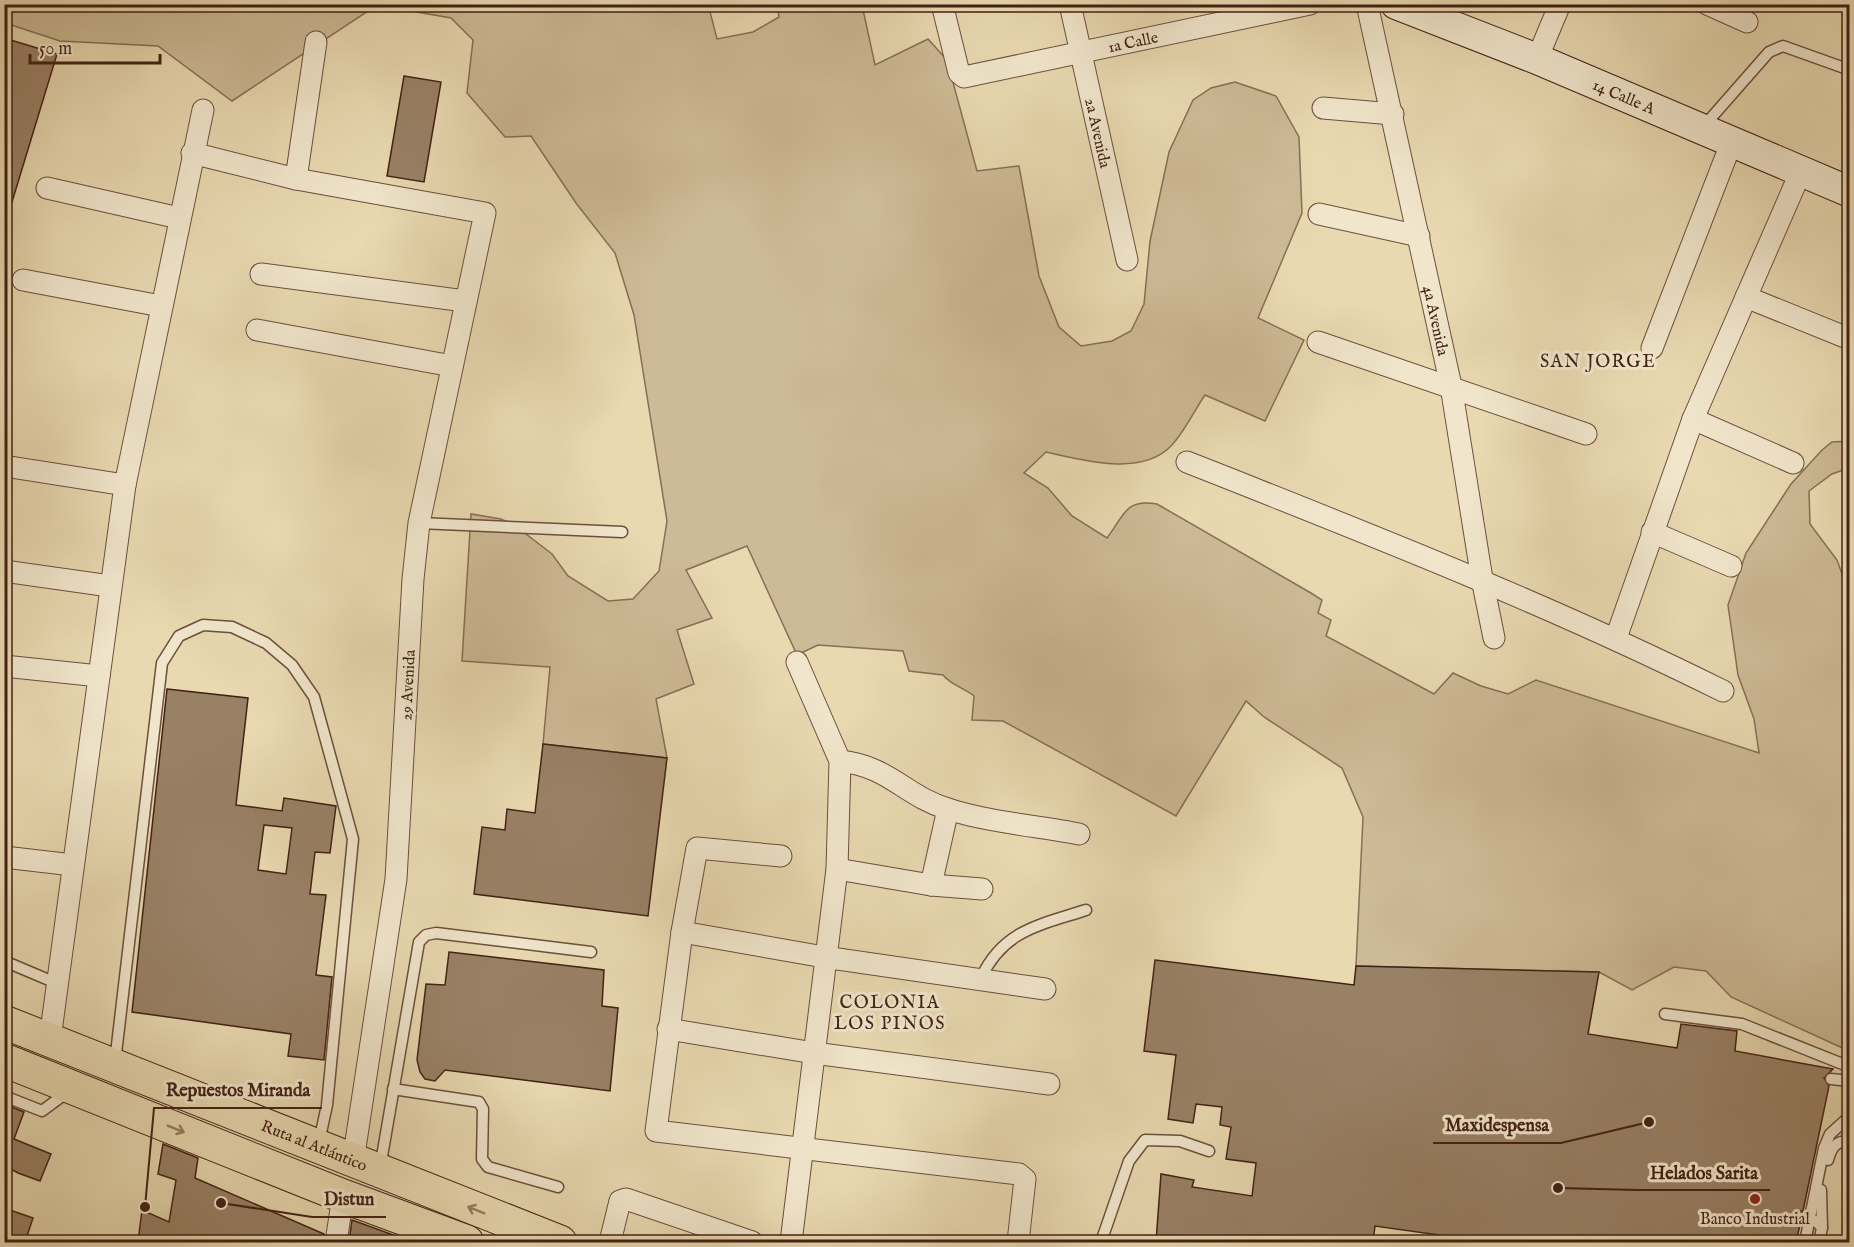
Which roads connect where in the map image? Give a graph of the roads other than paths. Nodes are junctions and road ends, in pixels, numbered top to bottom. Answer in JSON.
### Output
{"nodes":[{"id":1,"x":942,"y":4,"type":"edge"},
{"id":2,"x":1070,"y":4,"type":"edge"},
{"id":3,"x":1310,"y":4,"type":"edge"},
{"id":4,"x":1367,"y":4,"type":"edge"},
{"id":5,"x":1396,"y":4,"type":"edge"},
{"id":6,"x":1560,"y":4,"type":"edge"},
{"id":7,"x":1707,"y":4,"type":"edge"},
{"id":8,"x":1228,"y":14,"type":"edge"},
{"id":9,"x":1747,"y":22,"type":"dead end"},
{"id":10,"x":316,"y":42,"type":"dead end"},
{"id":11,"x":1079,"y":52,"type":"junction"},
{"id":12,"x":1537,"y":59,"type":"junction"},
{"id":13,"x":1850,"y":70,"type":"edge"},
{"id":14,"x":1323,"y":108,"type":"dead end"},
{"id":15,"x":203,"y":110,"type":"dead end"},
{"id":16,"x":1393,"y":114,"type":"junction"},
{"id":17,"x":1702,"y":129,"type":"junction"},
{"id":18,"x":1732,"y":141,"type":"junction"},
{"id":19,"x":192,"y":153,"type":"junction"},
{"id":20,"x":1801,"y":171,"type":"junction"},
{"id":21,"x":296,"y":179,"type":"junction"},
{"id":22,"x":47,"y":188,"type":"dead end"},
{"id":23,"x":1850,"y":192,"type":"edge"},
{"id":24,"x":1320,"y":214,"type":"dead end"},
{"id":25,"x":179,"y":218,"type":"junction"},
{"id":26,"x":1419,"y":236,"type":"junction"},
{"id":27,"x":1127,"y":260,"type":"dead end"},
{"id":28,"x":261,"y":274,"type":"dead end"},
{"id":29,"x":23,"y":280,"type":"dead end"},
{"id":30,"x":1746,"y":297,"type":"junction"},
{"id":31,"x":465,"y":301,"type":"junction"},
{"id":32,"x":161,"y":306,"type":"junction"},
{"id":33,"x":257,"y":330,"type":"dead end"},
{"id":34,"x":1850,"y":339,"type":"edge"},
{"id":35,"x":1318,"y":342,"type":"dead end"},
{"id":36,"x":1652,"y":348,"type":"dead end"},
{"id":37,"x":452,"y":366,"type":"junction"},
{"id":38,"x":1451,"y":386,"type":"junction"},
{"id":39,"x":1693,"y":419,"type":"junction"},
{"id":40,"x":1586,"y":434,"type":"dead end"},
{"id":41,"x":1187,"y":462,"type":"dead end"},
{"id":42,"x":1793,"y":463,"type":"dead end"},
{"id":43,"x":4,"y":466,"type":"edge"},
{"id":44,"x":125,"y":485,"type":"junction"},
{"id":45,"x":419,"y":523,"type":"junction"},
{"id":46,"x":622,"y":532,"type":"dead end"},
{"id":47,"x":1652,"y":532,"type":"junction"},
{"id":48,"x":1731,"y":566,"type":"dead end"},
{"id":49,"x":4,"y":571,"type":"edge"},
{"id":50,"x":1482,"y":579,"type":"junction"},
{"id":51,"x":110,"y":586,"type":"junction"},
{"id":52,"x":1494,"y":638,"type":"dead end"},
{"id":53,"x":1616,"y":638,"type":"junction"},
{"id":54,"x":797,"y":662,"type":"dead end"},
{"id":55,"x":4,"y":666,"type":"edge"},
{"id":56,"x":99,"y":676,"type":"junction"},
{"id":57,"x":1723,"y":691,"type":"dead end"},
{"id":58,"x":840,"y":761,"type":"junction"},
{"id":59,"x":948,"y":809,"type":"junction"},
{"id":60,"x":1079,"y":834,"type":"dead end"},
{"id":61,"x":782,"y":856,"type":"dead end"},
{"id":62,"x":4,"y":857,"type":"edge"},
{"id":63,"x":73,"y":866,"type":"junction"},
{"id":64,"x":837,"y":869,"type":"junction"},
{"id":65,"x":931,"y":885,"type":"junction"},
{"id":66,"x":982,"y":889,"type":"dead end"},
{"id":67,"x":1086,"y":910,"type":"dead end"},
{"id":68,"x":682,"y":932,"type":"junction"},
{"id":69,"x":591,"y":952,"type":"dead end"},
{"id":70,"x":824,"y":957,"type":"junction"},
{"id":71,"x":4,"y":961,"type":"edge"},
{"id":72,"x":981,"y":978,"type":"junction"},
{"id":73,"x":56,"y":983,"type":"junction"},
{"id":74,"x":1045,"y":989,"type":"dead end"},
{"id":75,"x":1665,"y":1014,"type":"dead end"},
{"id":76,"x":4,"y":1022,"type":"edge"},
{"id":77,"x":668,"y":1029,"type":"junction"},
{"id":78,"x":50,"y":1039,"type":"junction"},
{"id":79,"x":814,"y":1053,"type":"junction"},
{"id":80,"x":4,"y":1060,"type":"edge"},
{"id":81,"x":101,"y":1060,"type":"junction"},
{"id":82,"x":1850,"y":1067,"type":"edge"},
{"id":83,"x":1831,"y":1079,"type":"dead end"},
{"id":84,"x":1850,"y":1081,"type":"edge"},
{"id":85,"x":1049,"y":1084,"type":"dead end"},
{"id":86,"x":74,"y":1088,"type":"junction"},
{"id":87,"x":393,"y":1089,"type":"junction"},
{"id":88,"x":4,"y":1096,"type":"edge"},
{"id":89,"x":1850,"y":1116,"type":"edge"},
{"id":90,"x":1850,"y":1141,"type":"edge"},
{"id":91,"x":318,"y":1147,"type":"junction"},
{"id":92,"x":804,"y":1148,"type":"junction"},
{"id":93,"x":1209,"y":1151,"type":"dead end"},
{"id":94,"x":366,"y":1166,"type":"junction"},
{"id":95,"x":558,"y":1187,"type":"dead end"},
{"id":96,"x":343,"y":1196,"type":"junction"},
{"id":97,"x":1806,"y":1218,"type":"junction"},
{"id":98,"x":1822,"y":1228,"type":"junction"},
{"id":99,"x":458,"y":1240,"type":"edge"},
{"id":100,"x":336,"y":1242,"type":"edge"},
{"id":101,"x":560,"y":1242,"type":"edge"},
{"id":102,"x":610,"y":1242,"type":"edge"},
{"id":103,"x":752,"y":1242,"type":"edge"},
{"id":104,"x":791,"y":1242,"type":"edge"},
{"id":105,"x":1018,"y":1242,"type":"edge"},
{"id":106,"x":1101,"y":1242,"type":"edge"},
{"id":107,"x":1805,"y":1242,"type":"edge"},
{"id":108,"x":1819,"y":1242,"type":"edge"}],
"edges":[{"from":1,"to":11,"type":"street","name":"1a Calle"},
{"from":2,"to":11,"type":"street","name":"2a Avenida"},
{"from":3,"to":8,"type":"street","name":"1a Calle"},
{"from":4,"to":16,"type":"street","name":"4a Avenida"},
{"from":5,"to":12,"type":"street","name":"14 Calle A"},
{"from":6,"to":12,"type":"street"},
{"from":7,"to":9,"type":"street"},
{"from":8,"to":11,"type":"street","name":"1a Calle"},
{"from":10,"to":21,"type":"street"},
{"from":11,"to":27,"type":"street","name":"2a Avenida"},
{"from":12,"to":17,"type":"street","name":"14 Calle A"},
{"from":13,"to":17,"type":"lane"},
{"from":14,"to":16,"type":"street"},
{"from":15,"to":19,"type":"street"},
{"from":16,"to":26,"type":"street","name":"4a Avenida"},
{"from":17,"to":18,"type":"street","name":"14 Calle A"},
{"from":18,"to":20,"type":"street","name":"14 Calle A"},
{"from":18,"to":36,"type":"street"},
{"from":19,"to":21,"type":"street"},
{"from":19,"to":25,"type":"street"},
{"from":20,"to":23,"type":"street","name":"14 Calle A"},
{"from":20,"to":30,"type":"street"},
{"from":21,"to":31,"type":"street","name":"29 Avenida"},
{"from":22,"to":25,"type":"street"},
{"from":24,"to":26,"type":"street"},
{"from":25,"to":32,"type":"street"},
{"from":26,"to":38,"type":"street","name":"4a Avenida"},
{"from":28,"to":31,"type":"street"},
{"from":29,"to":32,"type":"street"},
{"from":30,"to":34,"type":"street"},
{"from":30,"to":39,"type":"street"},
{"from":31,"to":37,"type":"street","name":"29 Avenida"},
{"from":32,"to":44,"type":"street"},
{"from":33,"to":37,"type":"street"},
{"from":35,"to":38,"type":"street"},
{"from":37,"to":45,"type":"street","name":"29 Avenida"},
{"from":38,"to":40,"type":"street"},
{"from":38,"to":50,"type":"street","name":"4a Avenida"},
{"from":39,"to":42,"type":"street"},
{"from":39,"to":47,"type":"street"},
{"from":41,"to":50,"type":"street"},
{"from":43,"to":44,"type":"street"},
{"from":44,"to":51,"type":"street"},
{"from":45,"to":46,"type":"lane"},
{"from":45,"to":94,"type":"street","name":"29 Avenida"},
{"from":47,"to":48,"type":"street"},
{"from":47,"to":53,"type":"street"},
{"from":49,"to":51,"type":"street"},
{"from":50,"to":52,"type":"street","name":"4a Avenida"},
{"from":50,"to":53,"type":"street"},
{"from":51,"to":56,"type":"street"},
{"from":53,"to":57,"type":"street"},
{"from":54,"to":58,"type":"street"},
{"from":55,"to":56,"type":"street"},
{"from":56,"to":63,"type":"street"},
{"from":58,"to":59,"type":"street"},
{"from":58,"to":64,"type":"street"},
{"from":59,"to":60,"type":"street"},
{"from":59,"to":65,"type":"street"},
{"from":61,"to":68,"type":"street"},
{"from":62,"to":63,"type":"street"},
{"from":63,"to":73,"type":"street"},
{"from":64,"to":65,"type":"street"},
{"from":64,"to":70,"type":"street"},
{"from":65,"to":66,"type":"street"},
{"from":67,"to":72,"type":"lane"},
{"from":68,"to":70,"type":"street"},
{"from":68,"to":77,"type":"street"},
{"from":69,"to":87,"type":"lane"},
{"from":70,"to":72,"type":"street"},
{"from":70,"to":79,"type":"street"},
{"from":71,"to":73,"type":"lane"},
{"from":72,"to":74,"type":"street"},
{"from":73,"to":78,"type":"street"},
{"from":75,"to":82,"type":"lane"},
{"from":76,"to":78,"type":"highway","name":"Ruta al Atlántico"},
{"from":77,"to":79,"type":"street"},
{"from":77,"to":92,"type":"street"},
{"from":78,"to":81,"type":"highway","name":"Ruta al Atlántico"},
{"from":79,"to":85,"type":"street"},
{"from":79,"to":92,"type":"street"},
{"from":80,"to":86,"type":"highway"},
{"from":81,"to":86,"type":"highway"},
{"from":81,"to":91,"type":"highway","name":"Ruta al Atlántico"},
{"from":81,"to":91,"type":"lane"},
{"from":83,"to":84,"type":"lane"},
{"from":86,"to":88,"type":"lane"},
{"from":86,"to":96,"type":"highway","one_way":true},
{"from":87,"to":94,"type":"lane"},
{"from":87,"to":95,"type":"lane"},
{"from":89,"to":97,"type":"lane"},
{"from":90,"to":98,"type":"lane"},
{"from":91,"to":94,"type":"highway","name":"Ruta al Atlántico"},
{"from":92,"to":104,"type":"street"},
{"from":92,"to":105,"type":"street"},
{"from":93,"to":106,"type":"lane"},
{"from":101,"to":94,"type":"highway","name":"Ruta al Atlántico","one_way":true},
{"from":96,"to":99,"type":"highway"},
{"from":96,"to":100,"type":"street"},
{"from":97,"to":98,"type":"lane"},
{"from":97,"to":107,"type":"lane"},
{"from":98,"to":108,"type":"lane"},
{"from":102,"to":103,"type":"street"}]}
